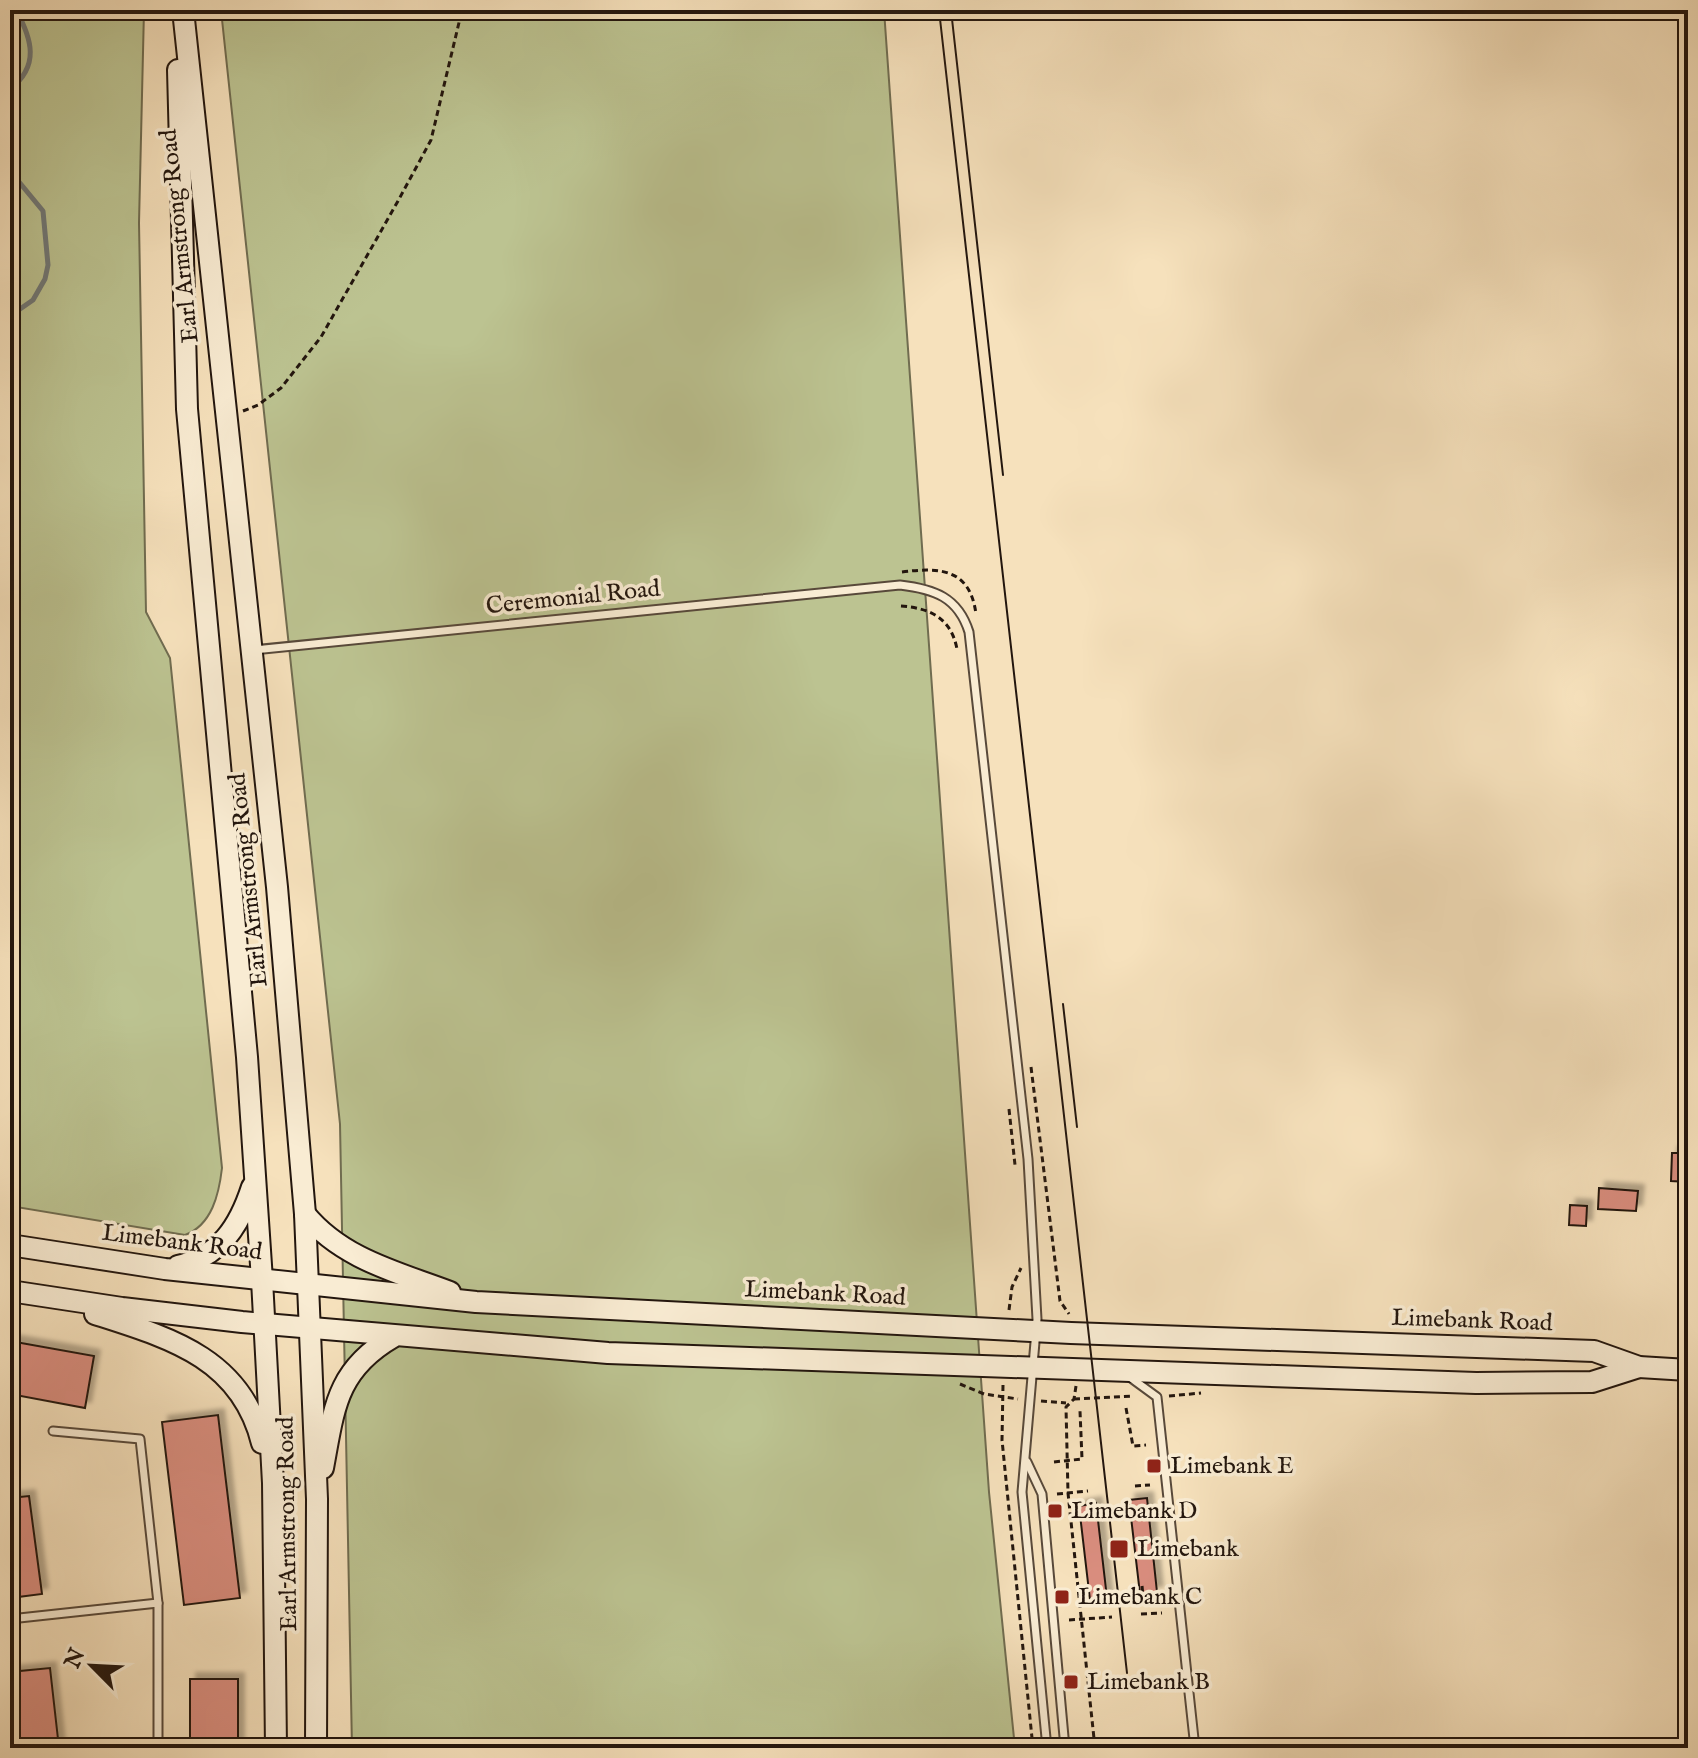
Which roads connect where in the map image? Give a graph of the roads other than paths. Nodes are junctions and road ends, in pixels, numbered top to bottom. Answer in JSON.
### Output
{"nodes":[{"id":1,"x":180,"y":10,"type":"edge"},
{"id":2,"x":251,"y":650,"type":"junction"},
{"id":3,"x":255,"y":1175,"type":"junction"},
{"id":4,"x":305,"y":1214,"type":"junction"},
{"id":5,"x":10,"y":1245,"type":"edge"},
{"id":6,"x":165,"y":1269,"type":"junction"},
{"id":7,"x":262,"y":1280,"type":"junction"},
{"id":8,"x":307,"y":1285,"type":"junction"},
{"id":9,"x":10,"y":1291,"type":"edge"},
{"id":10,"x":34,"y":1295,"type":"junction"},
{"id":11,"x":476,"y":1302,"type":"junction"},
{"id":12,"x":264,"y":1324,"type":"junction"},
{"id":13,"x":309,"y":1328,"type":"junction"},
{"id":14,"x":1037,"y":1331,"type":"junction"},
{"id":15,"x":393,"y":1337,"type":"junction"},
{"id":16,"x":1639,"y":1367,"type":"junction"},
{"id":17,"x":1034,"y":1370,"type":"junction"},
{"id":18,"x":1688,"y":1370,"type":"edge"},
{"id":19,"x":1113,"y":1371,"type":"junction"},
{"id":20,"x":53,"y":1431,"type":"dead end"},
{"id":21,"x":1027,"y":1462,"type":"junction"},
{"id":22,"x":273,"y":1483,"type":"junction"},
{"id":23,"x":317,"y":1499,"type":"junction"},
{"id":24,"x":158,"y":1603,"type":"junction"},
{"id":25,"x":10,"y":1619,"type":"edge"},
{"id":26,"x":158,"y":1748,"type":"edge"},
{"id":27,"x":276,"y":1748,"type":"edge"},
{"id":28,"x":316,"y":1748,"type":"edge"},
{"id":29,"x":1047,"y":1748,"type":"edge"},
{"id":30,"x":1065,"y":1748,"type":"edge"},
{"id":31,"x":1195,"y":1748,"type":"edge"}],
"edges":[{"from":1,"to":2,"type":"main road","name":"Earl Armstrong Road"},
{"from":1,"to":3,"type":"main road","name":"Earl Armstrong Road"},
{"from":2,"to":4,"type":"main road","name":"Earl Armstrong Road"},
{"from":2,"to":14,"type":"lane","name":"Ceremonial Road"},
{"from":3,"to":6,"type":"main road"},
{"from":3,"to":7,"type":"main road","name":"Earl Armstrong Road"},
{"from":4,"to":8,"type":"main road","name":"Earl Armstrong Road"},
{"from":4,"to":11,"type":"main road"},
{"from":5,"to":6,"type":"main road","name":"Limebank Road"},
{"from":6,"to":7,"type":"main road","name":"Limebank Road"},
{"from":7,"to":8,"type":"main road","name":"Limebank Road"},
{"from":7,"to":12,"type":"main road","name":"Earl Armstrong Road"},
{"from":8,"to":11,"type":"main road","name":"Limebank Road"},
{"from":8,"to":13,"type":"main road","name":"Earl Armstrong Road"},
{"from":9,"to":10,"type":"main road","name":"Limebank Road"},
{"from":10,"to":12,"type":"main road","name":"Limebank Road"},
{"from":10,"to":22,"type":"main road"},
{"from":11,"to":14,"type":"main road","name":"Limebank Road"},
{"from":12,"to":13,"type":"main road","name":"Limebank Road"},
{"from":12,"to":22,"type":"main road","name":"Earl Armstrong Road"},
{"from":13,"to":15,"type":"main road","name":"Limebank Road"},
{"from":13,"to":23,"type":"main road","name":"Earl Armstrong Road"},
{"from":14,"to":16,"type":"main road","name":"Limebank Road"},
{"from":14,"to":17,"type":"lane","name":"Ceremonial Road"},
{"from":15,"to":17,"type":"main road","name":"Limebank Road"},
{"from":15,"to":23,"type":"main road"},
{"from":16,"to":18,"type":"main road","name":"Limebank Road"},
{"from":16,"to":19,"type":"main road","name":"Limebank Road"},
{"from":17,"to":19,"type":"main road","name":"Limebank Road"},
{"from":17,"to":21,"type":"lane","name":"Ceremonial Road"},
{"from":19,"to":31,"type":"lane"},
{"from":20,"to":24,"type":"lane"},
{"from":21,"to":29,"type":"lane","name":"Ceremonial Road"},
{"from":21,"to":30,"type":"lane"},
{"from":22,"to":27,"type":"main road","name":"Earl Armstrong Road"},
{"from":23,"to":28,"type":"main road","name":"Earl Armstrong Road"},
{"from":24,"to":25,"type":"lane"},
{"from":24,"to":26,"type":"lane"}]}
